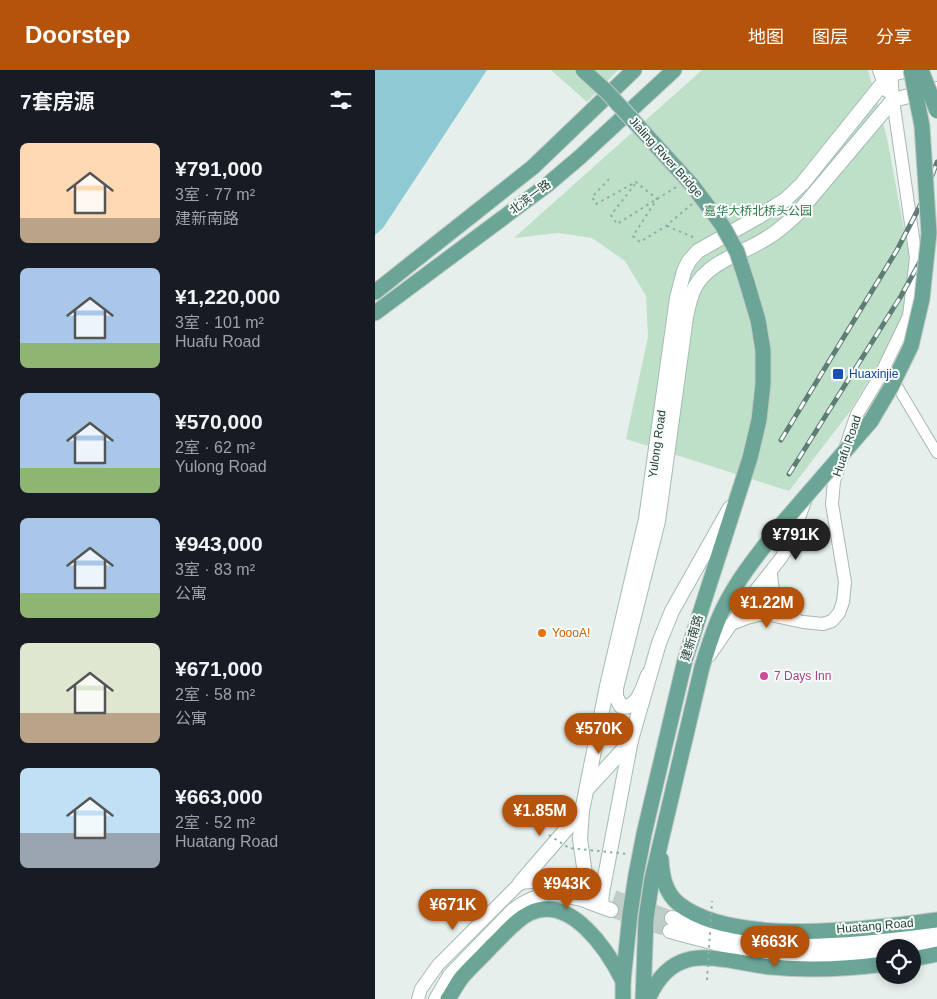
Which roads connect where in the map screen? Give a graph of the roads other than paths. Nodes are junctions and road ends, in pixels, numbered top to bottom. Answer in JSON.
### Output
{"nodes":[{"id":1,"x":583,"y":70,"type":"edge"},
{"id":2,"x":634,"y":70,"type":"edge"},
{"id":3,"x":674,"y":70,"type":"edge"},
{"id":4,"x":909,"y":70,"type":"edge"},
{"id":5,"x":921,"y":70,"type":"edge"},
{"id":6,"x":886,"y":74,"type":"edge"},
{"id":7,"x":937,"y":89,"type":"edge"},
{"id":8,"x":893,"y":100,"type":"junction"},
{"id":9,"x":937,"y":111,"type":"edge"},
{"id":10,"x":747,"y":283,"type":"joint"},
{"id":11,"x":375,"y":292,"type":"edge"},
{"id":12,"x":375,"y":313,"type":"edge"},
{"id":13,"x":885,"y":366,"type":"junction"},
{"id":14,"x":937,"y":453,"type":"edge"},
{"id":15,"x":738,"y":494,"type":"junction"},
{"id":16,"x":787,"y":530,"type":"junction"},
{"id":17,"x":771,"y":573,"type":"junction"},
{"id":18,"x":803,"y":622,"type":"junction"},
{"id":19,"x":729,"y":626,"type":"junction"},
{"id":20,"x":702,"y":668,"type":"junction"},
{"id":21,"x":649,"y":675,"type":"junction"},
{"id":22,"x":631,"y":740,"type":"junction"},
{"id":23,"x":587,"y":788,"type":"junction"},
{"id":24,"x":582,"y":811,"type":"junction"},
{"id":25,"x":661,"y":839,"type":"junction"},
{"id":26,"x":520,"y":883,"type":"junction"},
{"id":27,"x":601,"y":900,"type":"junction"},
{"id":28,"x":937,"y":920,"type":"edge"},
{"id":29,"x":937,"y":928,"type":"edge"},
{"id":30,"x":881,"y":939,"type":"edge"},
{"id":31,"x":876,"y":940,"type":"edge"},
{"id":32,"x":937,"y":942,"type":"edge"},
{"id":33,"x":921,"y":945,"type":"edge"},
{"id":34,"x":876,"y":951,"type":"edge"},
{"id":35,"x":937,"y":954,"type":"edge"},
{"id":36,"x":921,"y":957,"type":"edge"},
{"id":37,"x":876,"y":965,"type":"edge"},
{"id":38,"x":623,"y":982,"type":"junction"},
{"id":39,"x":418,"y":999,"type":"edge"},
{"id":40,"x":435,"y":999,"type":"edge"},
{"id":41,"x":448,"y":999,"type":"edge"},
{"id":42,"x":623,"y":999,"type":"edge"},
{"id":43,"x":643,"y":999,"type":"edge"},
{"id":44,"x":648,"y":999,"type":"edge"}],
"edges":[{"from":1,"to":10,"type":"main road","name":"Jialing River Bridge","bridge":true},
{"from":2,"to":11,"type":"main road","name":"北滨一路"},
{"from":3,"to":12,"type":"main road","name":"北滨一路"},
{"from":4,"to":6,"type":"main road"},
{"from":4,"to":16,"type":"main road","bridge":true},
{"from":5,"to":9,"type":"main road","bridge":true},
{"from":6,"to":8,"type":"street","name":"Huafu Road"},
{"from":6,"to":23,"type":"main road","name":"Yulong Road"},
{"from":7,"to":8,"type":"main road"},
{"from":8,"to":13,"type":"street","name":"Huafu Road"},
{"from":8,"to":21,"type":"main road","name":"Yulong Road"},
{"from":10,"to":15,"type":"main road","name":"建新南路"},
{"from":13,"to":14,"type":"street"},
{"from":13,"to":18,"type":"street","name":"Huafu Road"},
{"from":15,"to":21,"type":"main road"},
{"from":15,"to":38,"type":"main road","name":"建新南路"},
{"from":16,"to":17,"type":"street","name":"建新南路"},
{"from":16,"to":20,"type":"main road","name":"建新南路"},
{"from":17,"to":18,"type":"street"},
{"from":17,"to":19,"type":"street","name":"建新南路"},
{"from":18,"to":19,"type":"street","name":"Huafu Road"},
{"from":19,"to":20,"type":"street","name":"建新南路"},
{"from":20,"to":25,"type":"main road","name":"建新南路"},
{"from":21,"to":22,"type":"main road"},
{"from":22,"to":23,"type":"main road"},
{"from":22,"to":27,"type":"main road"},
{"from":23,"to":24,"type":"main road","name":"Yulong Road"},
{"from":24,"to":26,"type":"main road"},
{"from":24,"to":27,"type":"main road","name":"Yulong Road"},
{"from":25,"to":28,"type":"main road","name":"Huatang Road"},
{"from":25,"to":43,"type":"main road","name":"建新南路"},
{"from":26,"to":27,"type":"street"},
{"from":26,"to":39,"type":"street"},
{"from":27,"to":40,"type":"street"},
{"from":29,"to":30,"type":"main road"},
{"from":31,"to":34,"type":"main road"},
{"from":32,"to":33,"type":"main road"},
{"from":35,"to":36,"type":"main road"},
{"from":37,"to":44,"type":"main road"},
{"from":38,"to":41,"type":"main road"},
{"from":38,"to":42,"type":"main road","name":"建新南路"}]}
